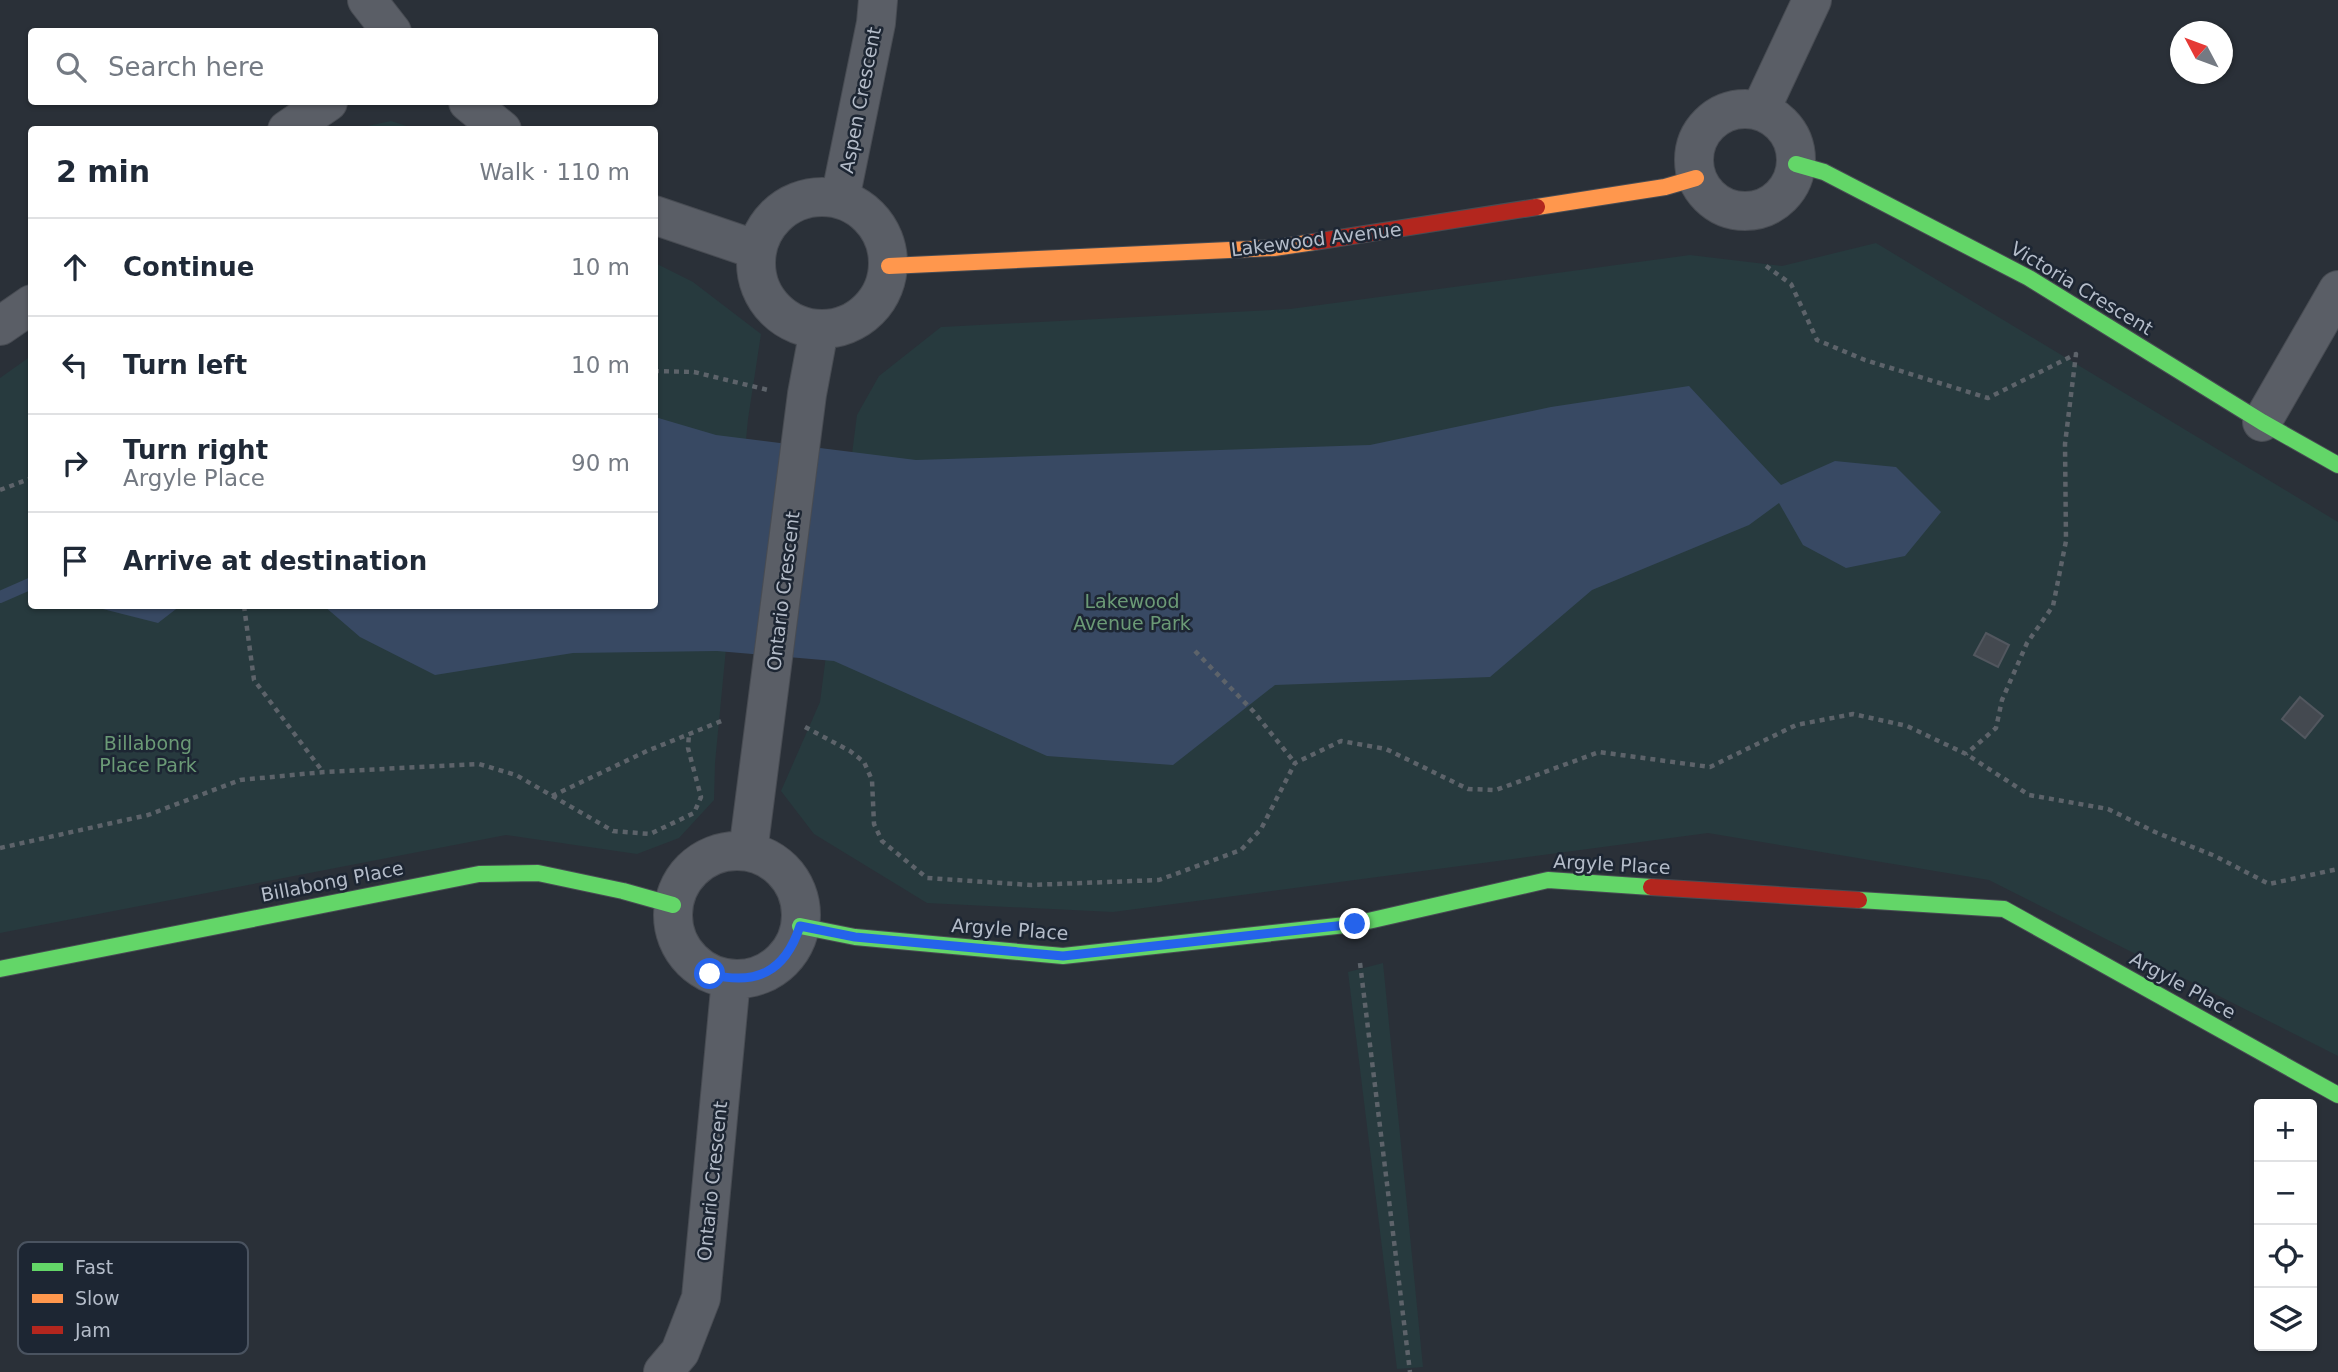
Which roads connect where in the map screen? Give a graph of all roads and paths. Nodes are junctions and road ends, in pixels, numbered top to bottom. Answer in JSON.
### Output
{"nodes":[{"id":1,"x":366,"y":0,"type":"edge"},
{"id":2,"x":878,"y":0,"type":"edge"},
{"id":3,"x":1812,"y":0,"type":"edge"},
{"id":4,"x":389,"y":28,"type":"edge"},
{"id":5,"x":324,"y":105,"type":"edge"},
{"id":6,"x":472,"y":105,"type":"edge"},
{"id":7,"x":1760,"y":111,"type":"junction"},
{"id":8,"x":293,"y":126,"type":"edge"},
{"id":9,"x":497,"y":126,"type":"edge"},
{"id":10,"x":1796,"y":164,"type":"junction"},
{"id":11,"x":1696,"y":178,"type":"junction"},
{"id":12,"x":840,"y":199,"type":"junction"},
{"id":13,"x":658,"y":216,"type":"edge"},
{"id":14,"x":757,"y":250,"type":"junction"},
{"id":15,"x":889,"y":266,"type":"junction"},
{"id":16,"x":1766,"y":266,"type":"dead end"},
{"id":17,"x":2338,"y":290,"type":"edge"},
{"id":18,"x":28,"y":307,"type":"edge"},
{"id":19,"x":0,"y":326,"type":"edge"},
{"id":20,"x":819,"y":330,"type":"junction"},
{"id":21,"x":658,"y":371,"type":"edge"},
{"id":22,"x":806,"y":402,"type":"junction"},
{"id":23,"x":2262,"y":422,"type":"junction"},
{"id":24,"x":2338,"y":465,"type":"edge"},
{"id":25,"x":28,"y":480,"type":"edge"},
{"id":26,"x":0,"y":490,"type":"edge"},
{"id":27,"x":244,"y":609,"type":"edge"},
{"id":28,"x":1195,"y":651,"type":"dead end"},
{"id":29,"x":765,"y":720,"type":"junction"},
{"id":30,"x":1966,"y":754,"type":"junction"},
{"id":31,"x":1295,"y":763,"type":"junction"},
{"id":32,"x":324,"y":772,"type":"junction"},
{"id":33,"x":552,"y":796,"type":"junction"},
{"id":34,"x":0,"y":848,"type":"edge"},
{"id":35,"x":748,"y":852,"type":"junction"},
{"id":36,"x":2338,"y":869,"type":"edge"},
{"id":37,"x":673,"y":905,"type":"junction"},
{"id":38,"x":1355,"y":924,"type":"junction"},
{"id":39,"x":800,"y":926,"type":"junction"},
{"id":40,"x":0,"y":969,"type":"edge"},
{"id":41,"x":731,"y":979,"type":"junction"},
{"id":42,"x":2338,"y":1095,"type":"edge"},
{"id":43,"x":663,"y":1372,"type":"edge"},
{"id":44,"x":1410,"y":1372,"type":"edge"}],
"edges":[{"from":1,"to":4,"type":"street"},
{"from":2,"to":12,"type":"street","name":"Aspen Crescent"},
{"from":3,"to":7,"type":"street"},
{"from":5,"to":8,"type":"street"},
{"from":6,"to":9,"type":"street"},
{"from":7,"to":10,"type":"street"},
{"from":7,"to":11,"type":"street"},
{"from":10,"to":11,"type":"street"},
{"from":10,"to":23,"type":"street","name":"Victoria Crescent"},
{"from":11,"to":15,"type":"street","name":"Lakewood Avenue"},
{"from":12,"to":14,"type":"street"},
{"from":12,"to":15,"type":"street"},
{"from":13,"to":14,"type":"street"},
{"from":14,"to":20,"type":"street"},
{"from":15,"to":20,"type":"street"},
{"from":16,"to":30,"type":"path"},
{"from":17,"to":23,"type":"street"},
{"from":18,"to":19,"type":"street"},
{"from":20,"to":22,"type":"street","name":"Ontario Crescent"},
{"from":21,"to":22,"type":"path"},
{"from":22,"to":29,"type":"street","name":"Ontario Crescent"},
{"from":23,"to":24,"type":"street","name":"Victoria Crescent"},
{"from":25,"to":26,"type":"path"},
{"from":27,"to":32,"type":"path"},
{"from":28,"to":31,"type":"path"},
{"from":29,"to":31,"type":"path"},
{"from":29,"to":35,"type":"street","name":"Ontario Crescent"},
{"from":30,"to":31,"type":"path"},
{"from":30,"to":36,"type":"path"},
{"from":32,"to":33,"type":"path"},
{"from":32,"to":34,"type":"path"},
{"from":33,"to":33,"type":"path"},
{"from":35,"to":37,"type":"street"},
{"from":35,"to":39,"type":"street"},
{"from":37,"to":40,"type":"street","name":"Billabong Place"},
{"from":37,"to":41,"type":"street"},
{"from":38,"to":39,"type":"street","name":"Argyle Place"},
{"from":38,"to":42,"type":"street","name":"Argyle Place"},
{"from":38,"to":44,"type":"path"},
{"from":39,"to":41,"type":"street"},
{"from":41,"to":43,"type":"street","name":"Ontario Crescent"}]}
